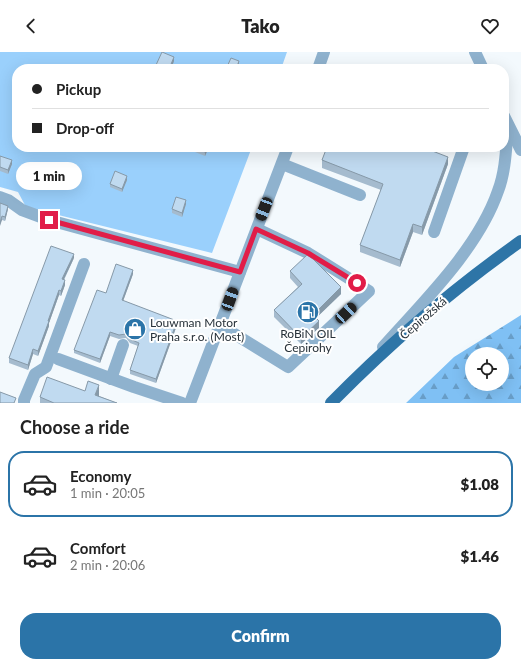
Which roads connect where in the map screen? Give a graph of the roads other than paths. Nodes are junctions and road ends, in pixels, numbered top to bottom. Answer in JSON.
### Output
{"nodes":[{"id":1,"x":324,"y":52,"type":"edge"},
{"id":2,"x":475,"y":52,"type":"edge"},
{"id":3,"x":320,"y":64,"type":"edge"},
{"id":4,"x":477,"y":64,"type":"edge"},
{"id":5,"x":509,"y":122,"type":"edge"},
{"id":6,"x":509,"y":126,"type":"edge"},
{"id":7,"x":521,"y":131,"type":"edge"},
{"id":8,"x":521,"y":150,"type":"edge"},
{"id":9,"x":286,"y":152,"type":"edge"},
{"id":10,"x":462,"y":152,"type":"edge"},
{"id":11,"x":505,"y":152,"type":"edge"},
{"id":12,"x":282,"y":164,"type":"junction"},
{"id":13,"x":360,"y":195,"type":"dead end"},
{"id":14,"x":0,"y":197,"type":"edge"},
{"id":15,"x":256,"y":229,"type":"junction"},
{"id":16,"x":434,"y":232,"type":"dead end"},
{"id":17,"x":521,"y":241,"type":"edge"},
{"id":18,"x":84,"y":264,"type":"dead end"},
{"id":19,"x":240,"y":272,"type":"junction"},
{"id":20,"x":220,"y":325,"type":"junction"},
{"id":21,"x":123,"y":345,"type":"dead end"},
{"id":22,"x":58,"y":359,"type":"dead end"},
{"id":23,"x":357,"y":377,"type":"junction"},
{"id":24,"x":111,"y":379,"type":"junction"},
{"id":25,"x":24,"y":403,"type":"edge"},
{"id":26,"x":182,"y":403,"type":"edge"},
{"id":27,"x":190,"y":403,"type":"edge"},
{"id":28,"x":331,"y":403,"type":"edge"}],
"edges":[{"from":1,"to":3,"type":"street"},
{"from":2,"to":4,"type":"street"},
{"from":5,"to":7,"type":"street"},
{"from":6,"to":8,"type":"street"},
{"from":9,"to":12,"type":"street"},
{"from":10,"to":16,"type":"street"},
{"from":11,"to":23,"type":"street"},
{"from":12,"to":13,"type":"street"},
{"from":12,"to":15,"type":"street"},
{"from":14,"to":19,"type":"street"},
{"from":15,"to":19,"type":"street"},
{"from":15,"to":20,"type":"street"},
{"from":17,"to":23,"type":"main road","name":"Čepirožská"},
{"from":18,"to":25,"type":"street"},
{"from":19,"to":20,"type":"street"},
{"from":20,"to":27,"type":"street"},
{"from":21,"to":24,"type":"street"},
{"from":22,"to":24,"type":"street"},
{"from":23,"to":28,"type":"main road","name":"Čepirožská"},
{"from":24,"to":26,"type":"street"}]}
